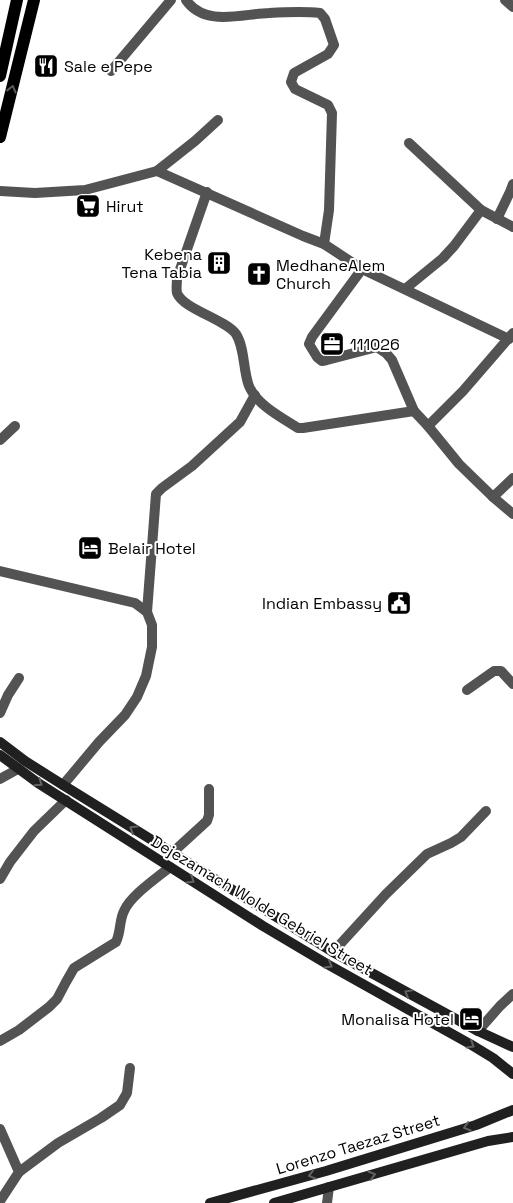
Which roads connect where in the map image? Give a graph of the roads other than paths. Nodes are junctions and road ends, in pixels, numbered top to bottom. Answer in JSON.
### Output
{"nodes":[{"id":1,"x":17,"y":0,"type":"edge"},
{"id":2,"x":34,"y":0,"type":"edge"},
{"id":3,"x":171,"y":0,"type":"edge"},
{"id":4,"x":186,"y":0,"type":"edge"},
{"id":5,"x":504,"y":0,"type":"edge"},
{"id":6,"x":513,"y":7,"type":"edge"},
{"id":7,"x":111,"y":71,"type":"dead end"},
{"id":8,"x":0,"y":76,"type":"edge"},
{"id":9,"x":218,"y":120,"type":"dead end"},
{"id":10,"x":0,"y":137,"type":"edge"},
{"id":11,"x":409,"y":143,"type":"dead end"},
{"id":12,"x":157,"y":171,"type":"junction"},
{"id":13,"x":513,"y":184,"type":"edge"},
{"id":14,"x":0,"y":191,"type":"edge"},
{"id":15,"x":207,"y":192,"type":"junction"},
{"id":16,"x":481,"y":210,"type":"junction"},
{"id":17,"x":497,"y":218,"type":"junction"},
{"id":18,"x":513,"y":227,"type":"edge"},
{"id":19,"x":324,"y":244,"type":"junction"},
{"id":20,"x":362,"y":269,"type":"junction"},
{"id":21,"x":405,"y":289,"type":"junction"},
{"id":22,"x":511,"y":336,"type":"edge"},
{"id":23,"x":255,"y":395,"type":"junction"},
{"id":24,"x":414,"y":411,"type":"junction"},
{"id":25,"x":15,"y":426,"type":"dead end"},
{"id":26,"x":428,"y":426,"type":"junction"},
{"id":27,"x":0,"y":440,"type":"edge"},
{"id":28,"x":513,"y":478,"type":"edge"},
{"id":29,"x":493,"y":497,"type":"junction"},
{"id":30,"x":513,"y":514,"type":"edge"},
{"id":31,"x":0,"y":571,"type":"edge"},
{"id":32,"x":147,"y":612,"type":"junction"},
{"id":33,"x":19,"y":678,"type":"dead end"},
{"id":34,"x":513,"y":684,"type":"edge"},
{"id":35,"x":467,"y":690,"type":"dead end"},
{"id":36,"x":0,"y":713,"type":"edge"},
{"id":37,"x":0,"y":742,"type":"edge"},
{"id":38,"x":0,"y":755,"type":"edge"},
{"id":39,"x":18,"y":769,"type":"junction"},
{"id":40,"x":0,"y":779,"type":"edge"},
{"id":41,"x":63,"y":785,"type":"junction"},
{"id":42,"x":208,"y":789,"type":"dead end"},
{"id":43,"x":66,"y":800,"type":"junction"},
{"id":44,"x":486,"y":811,"type":"dead end"},
{"id":45,"x":172,"y":853,"type":"junction"},
{"id":46,"x":170,"y":867,"type":"junction"},
{"id":47,"x":0,"y":878,"type":"edge"},
{"id":48,"x":332,"y":952,"type":"junction"},
{"id":49,"x":513,"y":994,"type":"edge"},
{"id":50,"x":478,"y":1031,"type":"junction"},
{"id":51,"x":0,"y":1041,"type":"edge"},
{"id":52,"x":513,"y":1047,"type":"edge"},
{"id":53,"x":130,"y":1068,"type":"dead end"},
{"id":54,"x":513,"y":1074,"type":"edge"},
{"id":55,"x":513,"y":1110,"type":"edge"},
{"id":56,"x":0,"y":1129,"type":"edge"},
{"id":57,"x":513,"y":1137,"type":"edge"},
{"id":58,"x":19,"y":1172,"type":"junction"},
{"id":59,"x":328,"y":1187,"type":"junction"},
{"id":60,"x":0,"y":1201,"type":"edge"},
{"id":61,"x":210,"y":1203,"type":"edge"},
{"id":62,"x":274,"y":1203,"type":"edge"},
{"id":63,"x":327,"y":1203,"type":"edge"}],
"edges":[{"from":1,"to":8,"type":"main road"},
{"from":10,"to":2,"type":"main road","one_way":true},
{"from":3,"to":7,"type":"street"},
{"from":4,"to":19,"type":"street"},
{"from":5,"to":6,"type":"street"},
{"from":9,"to":12,"type":"street"},
{"from":11,"to":16,"type":"street"},
{"from":12,"to":14,"type":"street"},
{"from":12,"to":15,"type":"street"},
{"from":13,"to":17,"type":"street"},
{"from":15,"to":19,"type":"street"},
{"from":15,"to":23,"type":"street"},
{"from":16,"to":17,"type":"street"},
{"from":16,"to":21,"type":"street"},
{"from":17,"to":18,"type":"street"},
{"from":19,"to":20,"type":"street"},
{"from":20,"to":21,"type":"street"},
{"from":20,"to":24,"type":"street"},
{"from":21,"to":22,"type":"street"},
{"from":22,"to":26,"type":"street"},
{"from":23,"to":24,"type":"street"},
{"from":23,"to":32,"type":"street"},
{"from":24,"to":26,"type":"street"},
{"from":25,"to":27,"type":"street"},
{"from":26,"to":29,"type":"street"},
{"from":28,"to":29,"type":"street"},
{"from":29,"to":30,"type":"street"},
{"from":31,"to":32,"type":"street"},
{"from":32,"to":41,"type":"street"},
{"from":33,"to":36,"type":"street"},
{"from":34,"to":35,"type":"street"},
{"from":37,"to":41,"type":"main road","name":"Dejezamach Wolde Gebriel Street"},
{"from":38,"to":39,"type":"main road","name":"Dejezamach Wolde Gebriel Street"},
{"from":39,"to":40,"type":"street"},
{"from":39,"to":43,"type":"main road","name":"Dejezamach Wolde Gebriel Street","one_way":true},
{"from":45,"to":41,"type":"main road","name":"Dejezamach Wolde Gebriel Street","one_way":true},
{"from":42,"to":45,"type":"street"},
{"from":43,"to":46,"type":"main road","name":"Dejezamach Wolde Gebriel Street"},
{"from":43,"to":47,"type":"street"},
{"from":44,"to":48,"type":"street"},
{"from":45,"to":48,"type":"main road","name":"Dejezamach Wolde Gebriel Street"},
{"from":46,"to":51,"type":"street"},
{"from":46,"to":54,"type":"main road","name":"Dejezamach Wolde Gebriel Street","one_way":true},
{"from":50,"to":48,"type":"main road","name":"Dejezamach Wolde Gebriel Street","one_way":true},
{"from":49,"to":50,"type":"street"},
{"from":50,"to":52,"type":"main road","name":"Dejezamach Wolde Gebriel Street"},
{"from":53,"to":58,"type":"street"},
{"from":55,"to":61,"type":"main road","name":"Lorenzo Taezaz Street","one_way":true},
{"from":56,"to":58,"type":"street"},
{"from":59,"to":57,"type":"main road","name":"Lorenzo Taezaz Street","one_way":true},
{"from":58,"to":60,"type":"street"},
{"from":59,"to":62,"type":"main road","name":"Lorenzo Taezaz Street"},
{"from":59,"to":63,"type":"street"}]}
